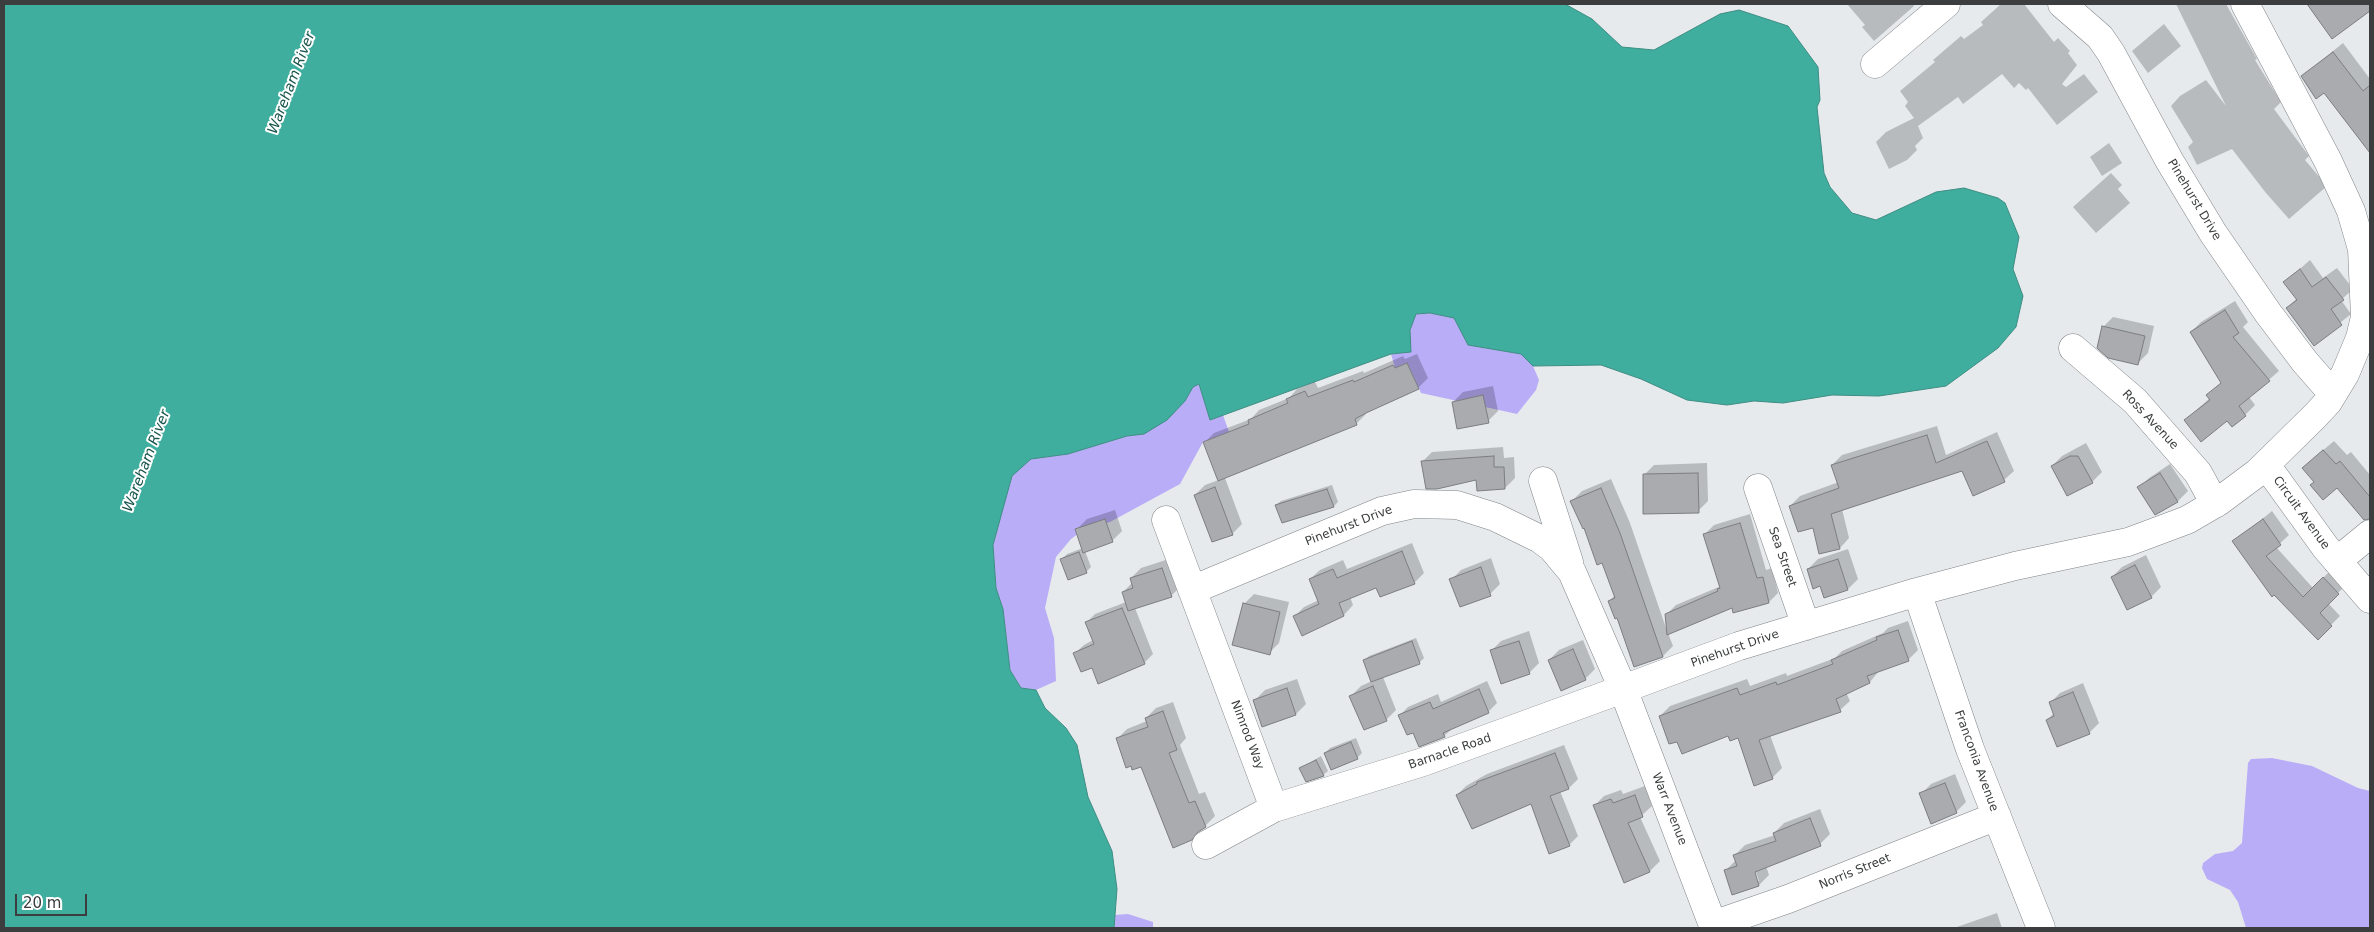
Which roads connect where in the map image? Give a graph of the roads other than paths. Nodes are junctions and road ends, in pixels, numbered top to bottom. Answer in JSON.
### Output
{"nodes":[{"id":1,"x":1946,"y":4,"type":"edge"},
{"id":2,"x":2062,"y":4,"type":"edge"},
{"id":3,"x":2245,"y":4,"type":"edge"},
{"id":4,"x":1875,"y":64,"type":"dead end"},
{"id":5,"x":2073,"y":348,"type":"dead end"},
{"id":6,"x":2333,"y":394,"type":"junction"},
{"id":7,"x":2266,"y":465,"type":"junction"},
{"id":8,"x":1543,"y":481,"type":"dead end"},
{"id":9,"x":1758,"y":488,"type":"dead end"},
{"id":10,"x":2215,"y":504,"type":"junction"},
{"id":11,"x":1166,"y":520,"type":"dead end"},
{"id":12,"x":2370,"y":534,"type":"edge"},
{"id":13,"x":2337,"y":561,"type":"junction"},
{"id":14,"x":1572,"y":572,"type":"junction"},
{"id":15,"x":1192,"y":590,"type":"junction"},
{"id":16,"x":1917,"y":592,"type":"junction"},
{"id":17,"x":2370,"y":599,"type":"edge"},
{"id":18,"x":1806,"y":626,"type":"junction"},
{"id":19,"x":1623,"y":689,"type":"junction"},
{"id":20,"x":1274,"y":808,"type":"junction"},
{"id":21,"x":1997,"y":816,"type":"junction"},
{"id":22,"x":1206,"y":844,"type":"dead end"},
{"id":23,"x":1713,"y":927,"type":"edge"},
{"id":24,"x":2041,"y":928,"type":"edge"}],
"edges":[{"from":1,"to":4,"type":"street"},
{"from":2,"to":6,"type":"street","name":"Pinehurst Drive"},
{"from":3,"to":6,"type":"street","name":"Pinehurst Drive"},
{"from":5,"to":10,"type":"street","name":"Ross Avenue"},
{"from":6,"to":7,"type":"street","name":"Pinehurst Drive"},
{"from":7,"to":10,"type":"street","name":"Pinehurst Drive"},
{"from":7,"to":13,"type":"street","name":"Circuit Avenue"},
{"from":8,"to":14,"type":"street"},
{"from":9,"to":18,"type":"street","name":"Sea Street"},
{"from":10,"to":16,"type":"street","name":"Pinehurst Drive"},
{"from":11,"to":15,"type":"street","name":"Nimrod Way"},
{"from":12,"to":13,"type":"street","name":"Circuit Avenue"},
{"from":13,"to":17,"type":"street","name":"Circuit Avenue"},
{"from":14,"to":15,"type":"street","name":"Pinehurst Drive"},
{"from":14,"to":19,"type":"street","name":"Pinehurst Drive"},
{"from":15,"to":20,"type":"street","name":"Nimrod Way"},
{"from":16,"to":18,"type":"street","name":"Pinehurst Drive"},
{"from":16,"to":21,"type":"street","name":"Franconia Avenue"},
{"from":18,"to":19,"type":"street","name":"Pinehurst Drive"},
{"from":19,"to":20,"type":"street","name":"Barnacle Road"},
{"from":19,"to":23,"type":"street","name":"Warr Avenue"},
{"from":20,"to":22,"type":"street"},
{"from":21,"to":23,"type":"street","name":"Norris Street"},
{"from":21,"to":24,"type":"street","name":"Franconia Avenue"}]}
